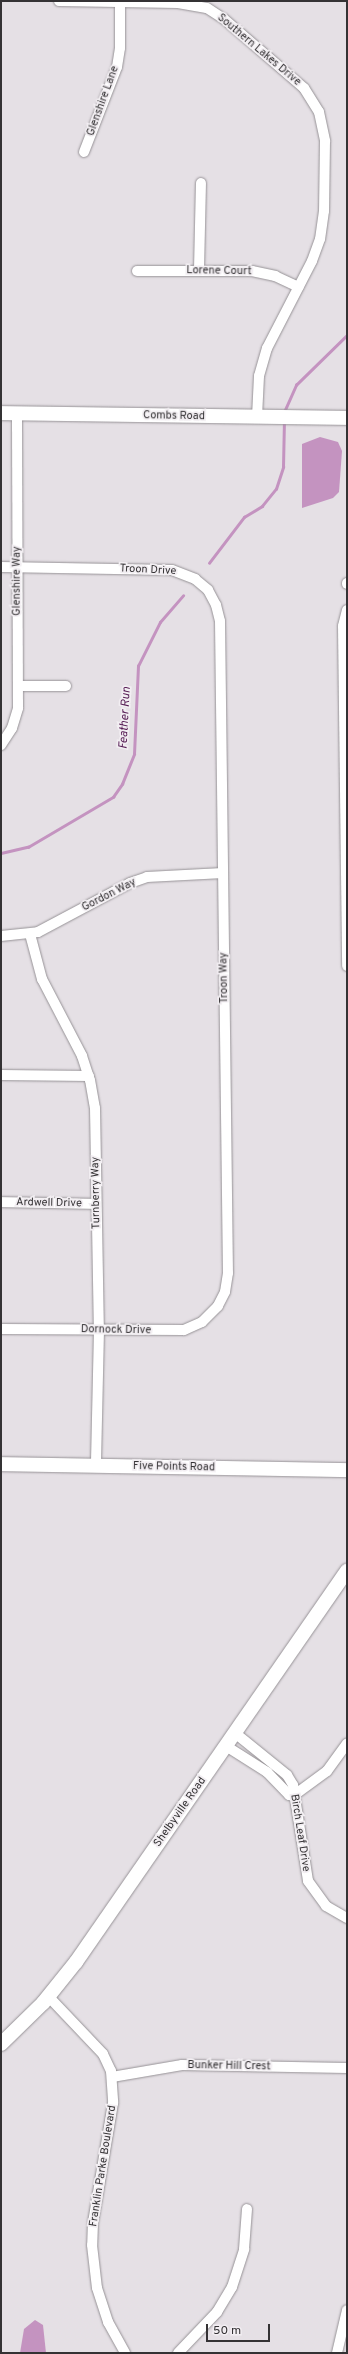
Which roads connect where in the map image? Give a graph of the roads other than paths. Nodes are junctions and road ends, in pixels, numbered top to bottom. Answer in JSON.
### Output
{"nodes":[{"id":1,"x":59,"y":1,"type":"edge"},
{"id":2,"x":120,"y":1,"type":"edge"},
{"id":3,"x":84,"y":152,"type":"dead end"},
{"id":4,"x":200,"y":183,"type":"dead end"},
{"id":5,"x":199,"y":270,"type":"junction"},
{"id":6,"x":137,"y":271,"type":"dead end"},
{"id":7,"x":299,"y":287,"type":"junction"},
{"id":8,"x":1,"y":413,"type":"edge"},
{"id":9,"x":17,"y":414,"type":"junction"},
{"id":10,"x":257,"y":417,"type":"junction"},
{"id":11,"x":347,"y":418,"type":"edge"},
{"id":12,"x":1,"y":567,"type":"edge"},
{"id":13,"x":17,"y":567,"type":"junction"},
{"id":14,"x":347,"y":610,"type":"edge"},
{"id":15,"x":221,"y":653,"type":"joint"},
{"id":16,"x":18,"y":686,"type":"junction"},
{"id":17,"x":66,"y":686,"type":"dead end"},
{"id":18,"x":1,"y":745,"type":"edge"},
{"id":19,"x":346,"y":806,"type":"edge"},
{"id":20,"x":223,"y":873,"type":"junction"},
{"id":21,"x":30,"y":934,"type":"junction"},
{"id":22,"x":1,"y":936,"type":"edge"},
{"id":23,"x":347,"y":966,"type":"edge"},
{"id":24,"x":1,"y":1075,"type":"edge"},
{"id":25,"x":89,"y":1076,"type":"junction"},
{"id":26,"x":1,"y":1202,"type":"edge"},
{"id":27,"x":96,"y":1204,"type":"junction"},
{"id":28,"x":220,"y":1303,"type":"joint"},
{"id":29,"x":1,"y":1329,"type":"edge"},
{"id":30,"x":99,"y":1330,"type":"junction"},
{"id":31,"x":1,"y":1464,"type":"edge"},
{"id":32,"x":96,"y":1466,"type":"junction"},
{"id":33,"x":347,"y":1470,"type":"edge"},
{"id":34,"x":347,"y":1571,"type":"edge"},
{"id":35,"x":235,"y":1733,"type":"junction"},
{"id":36,"x":347,"y":1743,"type":"edge"},
{"id":37,"x":226,"y":1746,"type":"junction"},
{"id":38,"x":291,"y":1795,"type":"junction"},
{"id":39,"x":347,"y":1918,"type":"edge"},
{"id":40,"x":48,"y":1996,"type":"junction"},
{"id":41,"x":1,"y":2044,"type":"edge"},
{"id":42,"x":347,"y":2068,"type":"edge"},
{"id":43,"x":112,"y":2077,"type":"junction"},
{"id":44,"x":246,"y":2209,"type":"dead end"},
{"id":45,"x":347,"y":2310,"type":"edge"},
{"id":46,"x":125,"y":2353,"type":"edge"},
{"id":47,"x":178,"y":2353,"type":"edge"},
{"id":48,"x":337,"y":2353,"type":"edge"}],
"edges":[{"from":1,"to":2,"type":"street","name":"Southern Lakes Drive"},
{"from":2,"to":3,"type":"street","name":"Glenshire Lane"},
{"from":2,"to":7,"type":"street","name":"Southern Lakes Drive"},
{"from":4,"to":5,"type":"street"},
{"from":5,"to":6,"type":"street","name":"Lorene Court"},
{"from":5,"to":7,"type":"street","name":"Lorene Court"},
{"from":7,"to":10,"type":"street","name":"Southern Lakes Drive"},
{"from":8,"to":9,"type":"street","name":"Combs Road"},
{"from":9,"to":10,"type":"street","name":"Combs Road"},
{"from":9,"to":13,"type":"street","name":"Glenshire Way"},
{"from":10,"to":11,"type":"street","name":"Combs Road"},
{"from":12,"to":13,"type":"street","name":"Troon Drive"},
{"from":13,"to":15,"type":"street","name":"Troon Drive"},
{"from":13,"to":16,"type":"street","name":"Glenshire Way"},
{"from":14,"to":19,"type":"street"},
{"from":15,"to":20,"type":"street","name":"Troon Way"},
{"from":16,"to":17,"type":"street"},
{"from":16,"to":18,"type":"street","name":"Glenshire Way"},
{"from":19,"to":23,"type":"street"},
{"from":20,"to":21,"type":"street","name":"Gordon Way"},
{"from":20,"to":28,"type":"street","name":"Troon Way"},
{"from":21,"to":22,"type":"street","name":"Gordon Way"},
{"from":21,"to":25,"type":"street","name":"Turnberry Way"},
{"from":24,"to":25,"type":"street"},
{"from":25,"to":27,"type":"street","name":"Turnberry Way"},
{"from":26,"to":27,"type":"street","name":"Ardwell Drive"},
{"from":27,"to":30,"type":"street","name":"Turnberry Way"},
{"from":28,"to":30,"type":"street","name":"Dornock Drive"},
{"from":29,"to":30,"type":"street","name":"Dornock Drive"},
{"from":30,"to":32,"type":"street","name":"Turnberry Way"},
{"from":31,"to":32,"type":"street","name":"Five Points Road"},
{"from":32,"to":33,"type":"street","name":"Five Points Road"},
{"from":34,"to":35,"type":"street","name":"Shelbyville Road"},
{"from":35,"to":37,"type":"street","name":"Shelbyville Road"},
{"from":35,"to":38,"type":"street","name":"Birch Leaf Drive"},
{"from":36,"to":38,"type":"street"},
{"from":37,"to":38,"type":"street","name":"Birch Leaf Drive"},
{"from":37,"to":40,"type":"street","name":"Shelbyville Road"},
{"from":38,"to":39,"type":"street","name":"Birch Leaf Drive"},
{"from":40,"to":41,"type":"street","name":"Shelbyville Road"},
{"from":40,"to":43,"type":"street","name":"Franklin Parke Boulevard"},
{"from":42,"to":43,"type":"street","name":"Bunker Hill Crest"},
{"from":43,"to":46,"type":"street","name":"Franklin Parke Boulevard"},
{"from":44,"to":47,"type":"street"},
{"from":45,"to":48,"type":"street"}]}
